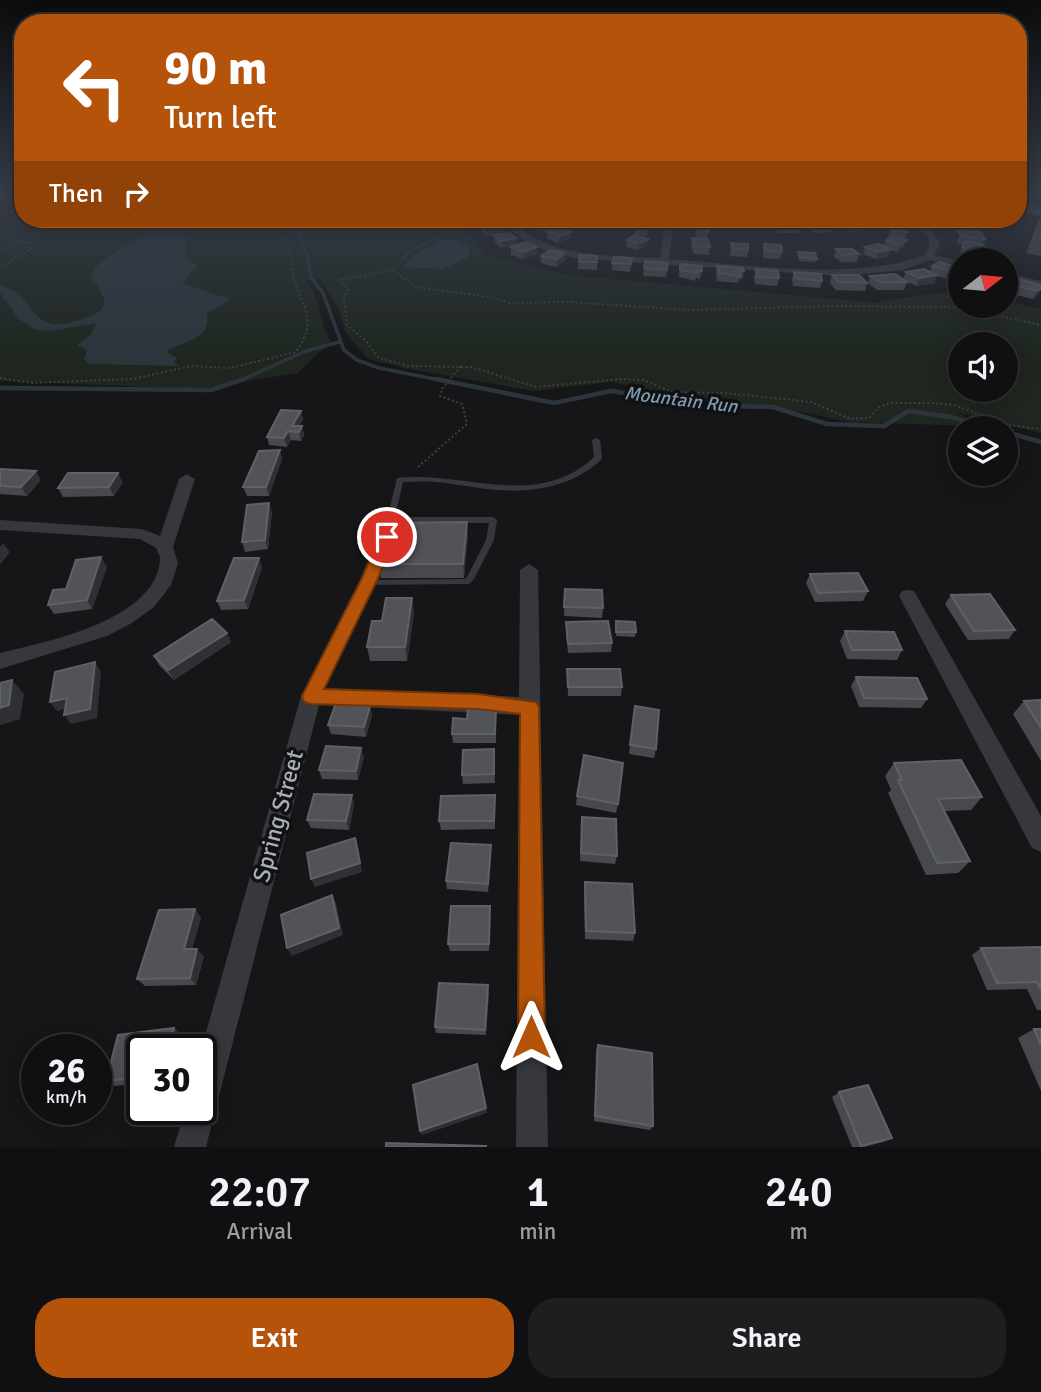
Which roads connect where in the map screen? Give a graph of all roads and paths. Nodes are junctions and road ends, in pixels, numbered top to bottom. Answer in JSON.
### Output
{"nodes":[{"id":1,"x":31,"y":249,"type":"edge"},
{"id":2,"x":287,"y":249,"type":"edge"},
{"id":3,"x":416,"y":249,"type":"edge"},
{"id":4,"x":550,"y":249,"type":"edge"},
{"id":5,"x":666,"y":249,"type":"edge"},
{"id":6,"x":933,"y":249,"type":"edge"},
{"id":7,"x":929,"y":257,"type":"junction"},
{"id":8,"x":664,"y":261,"type":"junction"},
{"id":9,"x":948,"y":261,"type":"edge"},
{"id":10,"x":0,"y":267,"type":"edge"},
{"id":11,"x":393,"y":270,"type":"junction"},
{"id":12,"x":1018,"y":279,"type":"edge"},
{"id":13,"x":1041,"y":284,"type":"edge"},
{"id":14,"x":1041,"y":325,"type":"edge"},
{"id":15,"x":461,"y":366,"type":"junction"},
{"id":16,"x":0,"y":378,"type":"edge"},
{"id":17,"x":1041,"y":429,"type":"edge"},
{"id":18,"x":596,"y":440,"type":"dead end"},
{"id":19,"x":187,"y":479,"type":"dead end"},
{"id":20,"x":407,"y":480,"type":"junction"},
{"id":21,"x":0,"y":526,"type":"edge"},
{"id":22,"x":389,"y":528,"type":"junction"},
{"id":23,"x":165,"y":547,"type":"junction"},
{"id":24,"x":529,"y":570,"type":"dead end"},
{"id":25,"x":367,"y":583,"type":"junction"},
{"id":26,"x":908,"y":596,"type":"dead end"},
{"id":27,"x":0,"y":661,"type":"edge"},
{"id":28,"x":311,"y":696,"type":"junction"},
{"id":29,"x":530,"y":707,"type":"junction"},
{"id":30,"x":1041,"y":841,"type":"edge"},
{"id":31,"x":217,"y":1048,"type":"edge"},
{"id":32,"x":196,"y":1125,"type":"edge"},
{"id":33,"x":190,"y":1147,"type":"edge"},
{"id":34,"x":532,"y":1147,"type":"edge"}],
"edges":[{"from":1,"to":10,"type":"path"},
{"from":2,"to":16,"type":"path"},
{"from":3,"to":11,"type":"path"},
{"from":4,"to":8,"type":"street"},
{"from":5,"to":8,"type":"street"},
{"from":6,"to":7,"type":"street"},
{"from":7,"to":8,"type":"street"},
{"from":7,"to":9,"type":"street"},
{"from":11,"to":14,"type":"path"},
{"from":11,"to":15,"type":"path"},
{"from":12,"to":13,"type":"street"},
{"from":15,"to":17,"type":"path"},
{"from":15,"to":20,"type":"path"},
{"from":18,"to":20,"type":"lane"},
{"from":19,"to":23,"type":"street"},
{"from":20,"to":22,"type":"lane"},
{"from":21,"to":23,"type":"street"},
{"from":22,"to":25,"type":"street","name":"Spring Street"},
{"from":22,"to":25,"type":"lane"},
{"from":23,"to":27,"type":"street"},
{"from":24,"to":29,"type":"street"},
{"from":25,"to":28,"type":"street","name":"Spring Street"},
{"from":26,"to":30,"type":"street"},
{"from":28,"to":29,"type":"street"},
{"from":28,"to":31,"type":"street","name":"Spring Street"},
{"from":29,"to":34,"type":"street"},
{"from":32,"to":33,"type":"street","name":"Spring Street"}]}
